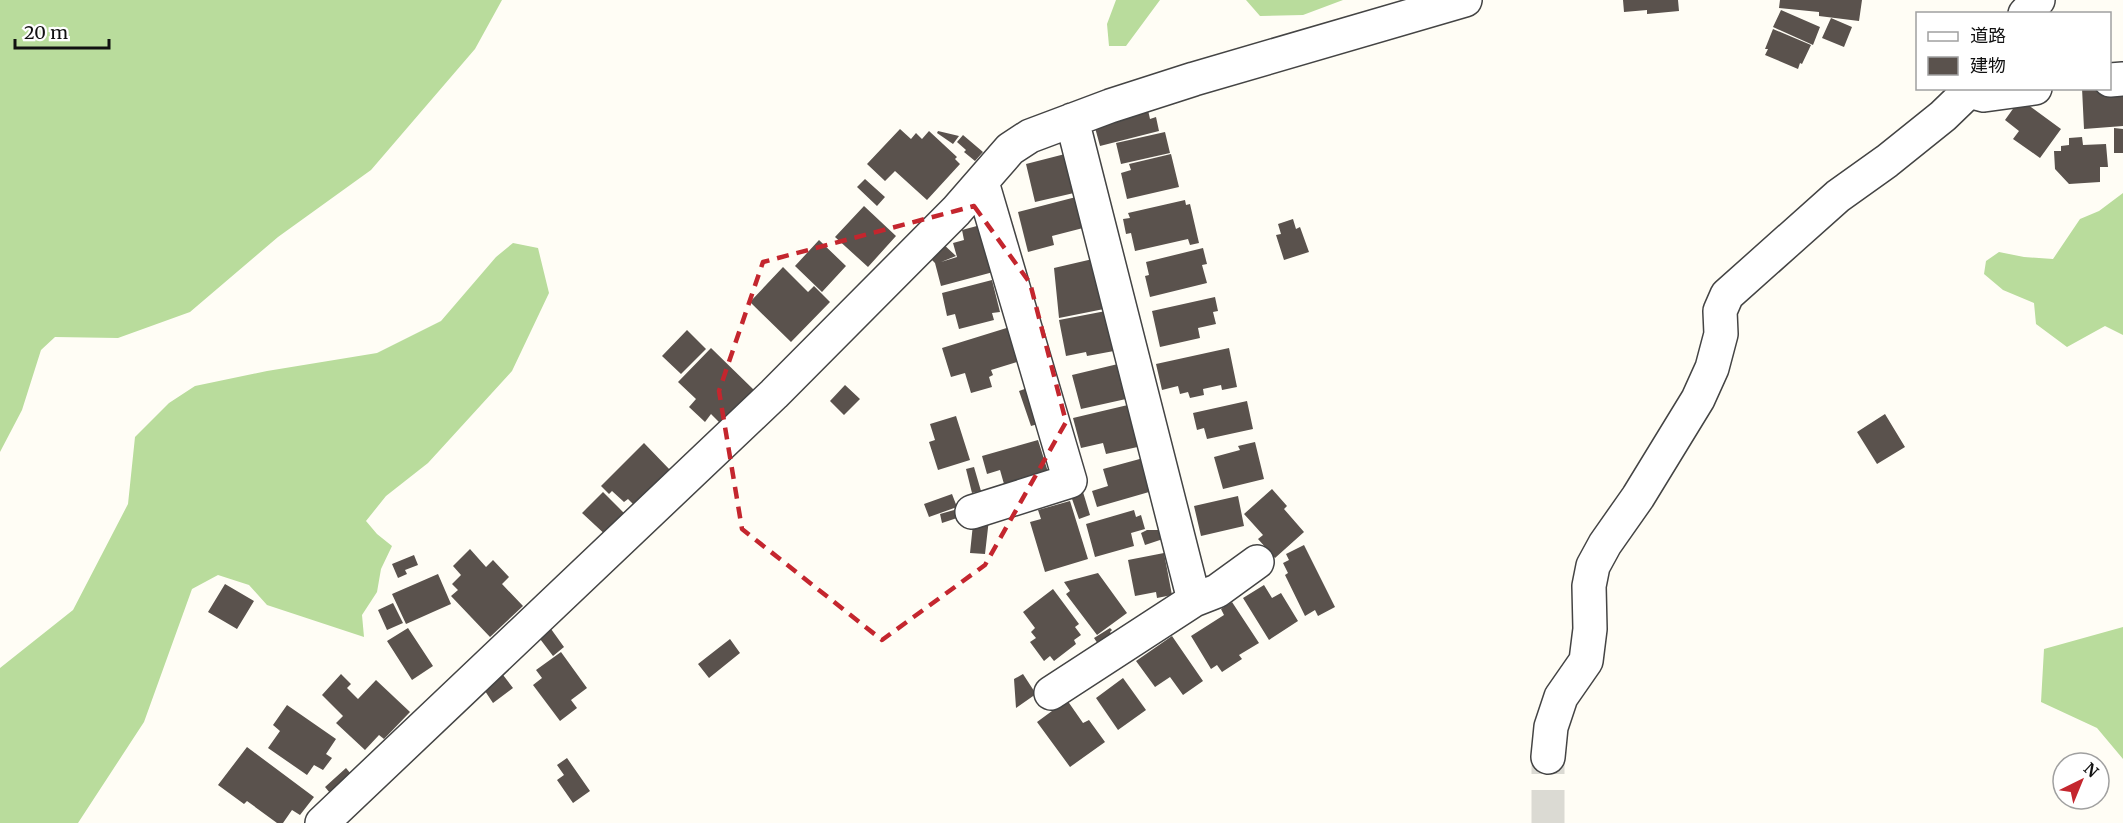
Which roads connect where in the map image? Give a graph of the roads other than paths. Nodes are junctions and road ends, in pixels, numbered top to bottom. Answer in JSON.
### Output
{"nodes":[{"id":1,"x":1465,"y":0,"type":"edge"},
{"id":2,"x":2038,"y":0,"type":"edge"},
{"id":3,"x":2027,"y":12,"type":"edge"},
{"id":4,"x":1970,"y":90,"type":"edge"},
{"id":5,"x":2020,"y":90,"type":"edge"},
{"id":6,"x":1072,"y":120,"type":"junction"},
{"id":7,"x":982,"y":182,"type":"junction"},
{"id":8,"x":972,"y":512,"type":"dead end"},
{"id":9,"x":1257,"y":562,"type":"dead end"},
{"id":10,"x":1194,"y":600,"type":"junction"},
{"id":11,"x":1051,"y":693,"type":"dead end"},
{"id":12,"x":1548,"y":757,"type":"tunnel mouth"},
{"id":13,"x":321,"y":823,"type":"edge"}],
"edges":[{"from":1,"to":6,"type":"street"},
{"from":2,"to":3,"type":"street"},
{"from":4,"to":5,"type":"street"},
{"from":4,"to":12,"type":"street"},
{"from":6,"to":7,"type":"street"},
{"from":6,"to":10,"type":"street"},
{"from":7,"to":8,"type":"street"},
{"from":7,"to":13,"type":"street"},
{"from":9,"to":10,"type":"street"},
{"from":10,"to":11,"type":"street"}]}
